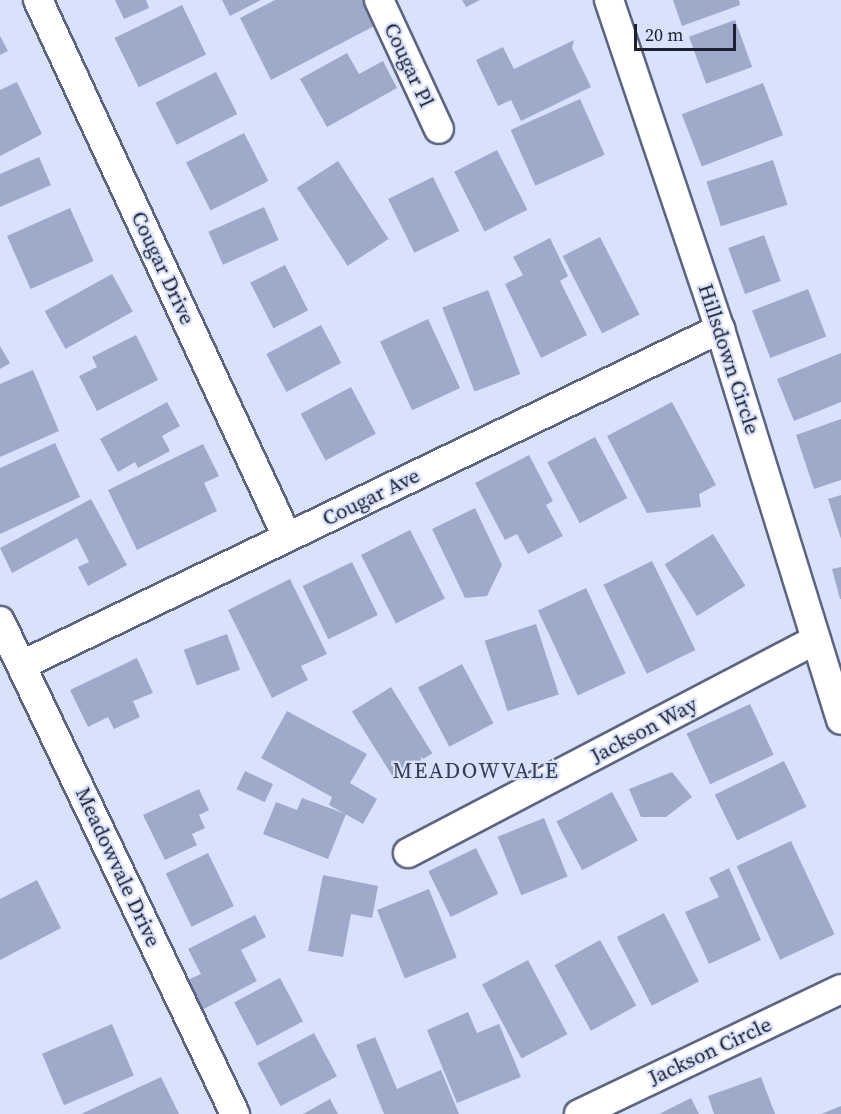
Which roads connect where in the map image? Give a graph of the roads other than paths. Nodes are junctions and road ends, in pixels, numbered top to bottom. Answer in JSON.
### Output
{"nodes":[{"id":1,"x":38,"y":0,"type":"edge"},
{"id":2,"x":379,"y":0,"type":"edge"},
{"id":3,"x":609,"y":0,"type":"edge"},
{"id":4,"x":439,"y":129,"type":"dead end"},
{"id":5,"x":720,"y":329,"type":"junction"},
{"id":6,"x":287,"y":537,"type":"junction"},
{"id":7,"x":0,"y":621,"type":"edge"},
{"id":8,"x":816,"y":640,"type":"junction"},
{"id":9,"x":22,"y":664,"type":"junction"},
{"id":10,"x":841,"y":720,"type":"edge"},
{"id":11,"x":408,"y":853,"type":"dead end"},
{"id":12,"x":841,"y":989,"type":"edge"},
{"id":13,"x":235,"y":1114,"type":"edge"},
{"id":14,"x":579,"y":1114,"type":"edge"}],
"edges":[{"from":1,"to":6,"type":"street","name":"Cougar Drive"},
{"from":2,"to":4,"type":"street","name":"Cougar Pl"},
{"from":3,"to":5,"type":"street","name":"Hillsdown Circle"},
{"from":5,"to":6,"type":"street","name":"Cougar Ave"},
{"from":5,"to":8,"type":"street","name":"Hillsdown Circle"},
{"from":6,"to":9,"type":"street","name":"Cougar Ave"},
{"from":7,"to":9,"type":"street","name":"Meadowvale Drive"},
{"from":8,"to":10,"type":"street","name":"Hillsdown Circle"},
{"from":8,"to":11,"type":"street","name":"Jackson Way"},
{"from":9,"to":13,"type":"street","name":"Meadowvale Drive"},
{"from":12,"to":14,"type":"street","name":"Jackson Circle"}]}
